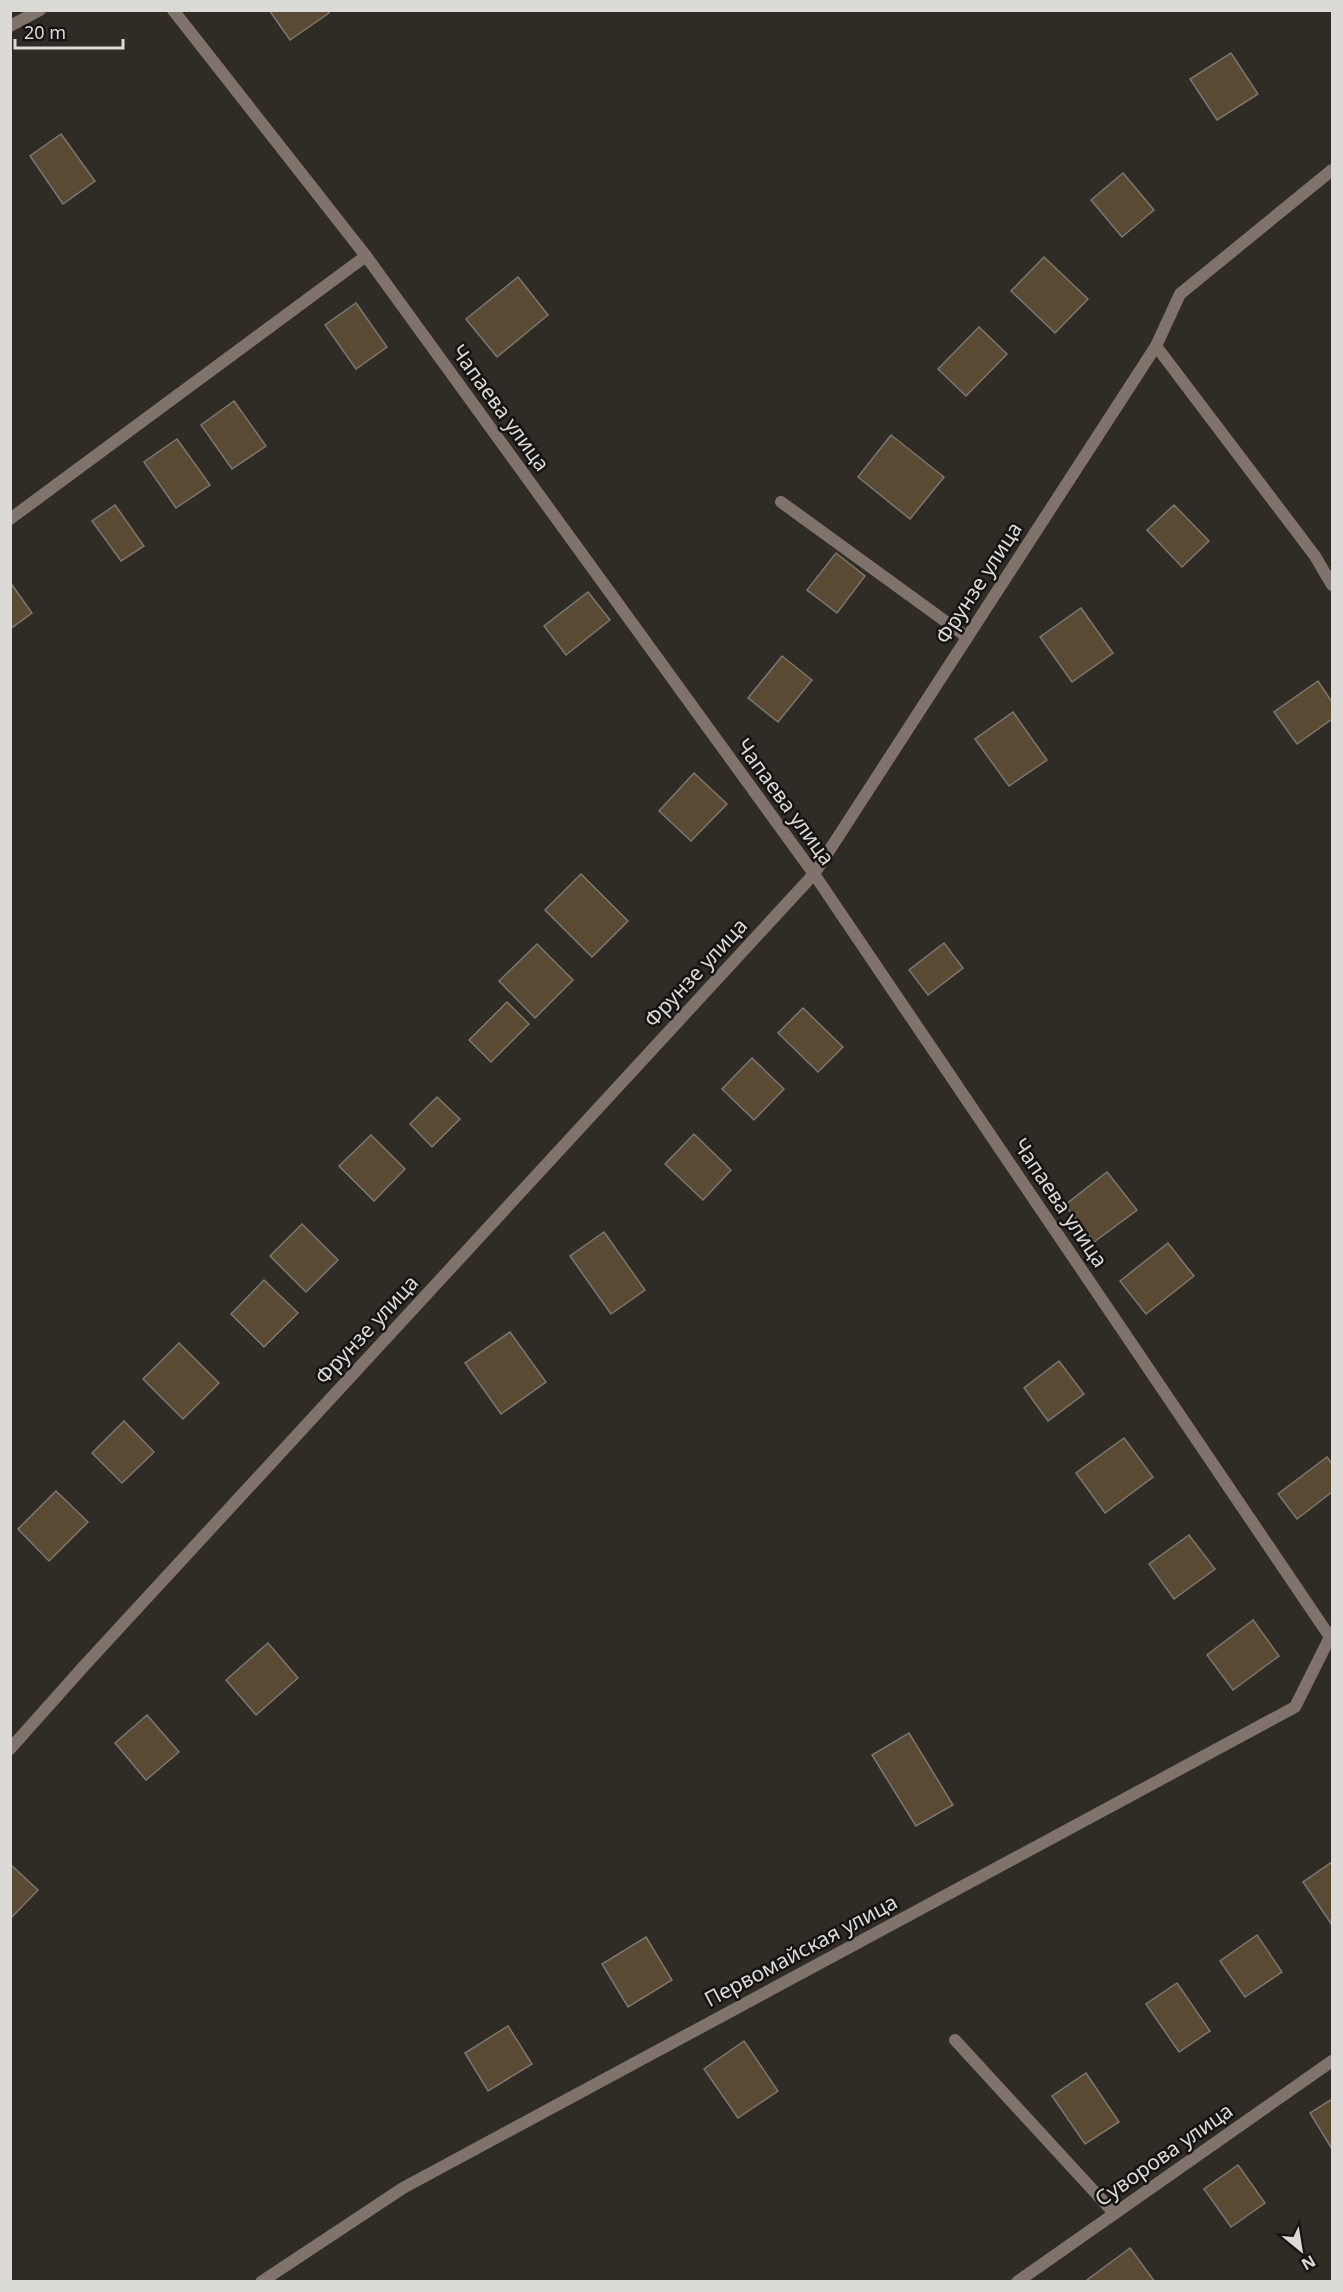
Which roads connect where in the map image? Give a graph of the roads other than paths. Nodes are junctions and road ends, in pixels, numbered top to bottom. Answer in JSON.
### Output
{"nodes":[{"id":1,"x":40,"y":10,"type":"edge"},
{"id":2,"x":173,"y":10,"type":"edge"},
{"id":3,"x":10,"y":26,"type":"edge"},
{"id":4,"x":1332,"y":170,"type":"edge"},
{"id":5,"x":366,"y":256,"type":"junction"},
{"id":6,"x":1156,"y":346,"type":"junction"},
{"id":7,"x":782,"y":502,"type":"dead end"},
{"id":8,"x":10,"y":519,"type":"edge"},
{"id":9,"x":1332,"y":585,"type":"edge"},
{"id":10,"x":967,"y":637,"type":"junction"},
{"id":11,"x":814,"y":874,"type":"junction"},
{"id":12,"x":1331,"y":1636,"type":"edge"},
{"id":13,"x":10,"y":1749,"type":"edge"},
{"id":14,"x":955,"y":2040,"type":"dead end"},
{"id":15,"x":1332,"y":2061,"type":"edge"},
{"id":16,"x":1114,"y":2213,"type":"junction"},
{"id":17,"x":261,"y":2282,"type":"edge"},
{"id":18,"x":1017,"y":2282,"type":"edge"}],
"edges":[{"from":1,"to":3,"type":"street"},
{"from":2,"to":5,"type":"street","name":"Чапаева улица"},
{"from":4,"to":6,"type":"street","name":"Фрунзе улица"},
{"from":5,"to":8,"type":"street"},
{"from":5,"to":11,"type":"street","name":"Чапаева улица"},
{"from":6,"to":9,"type":"street"},
{"from":6,"to":10,"type":"street","name":"Фрунзе улица"},
{"from":7,"to":10,"type":"street"},
{"from":10,"to":11,"type":"street","name":"Фрунзе улица"},
{"from":11,"to":12,"type":"street","name":"Чапаева улица"},
{"from":11,"to":13,"type":"street","name":"Фрунзе улица"},
{"from":12,"to":17,"type":"street","name":"Первомайская улица"},
{"from":14,"to":16,"type":"street"},
{"from":15,"to":16,"type":"street","name":"Суворова улица"},
{"from":16,"to":18,"type":"street","name":"Суворова улица"}]}
